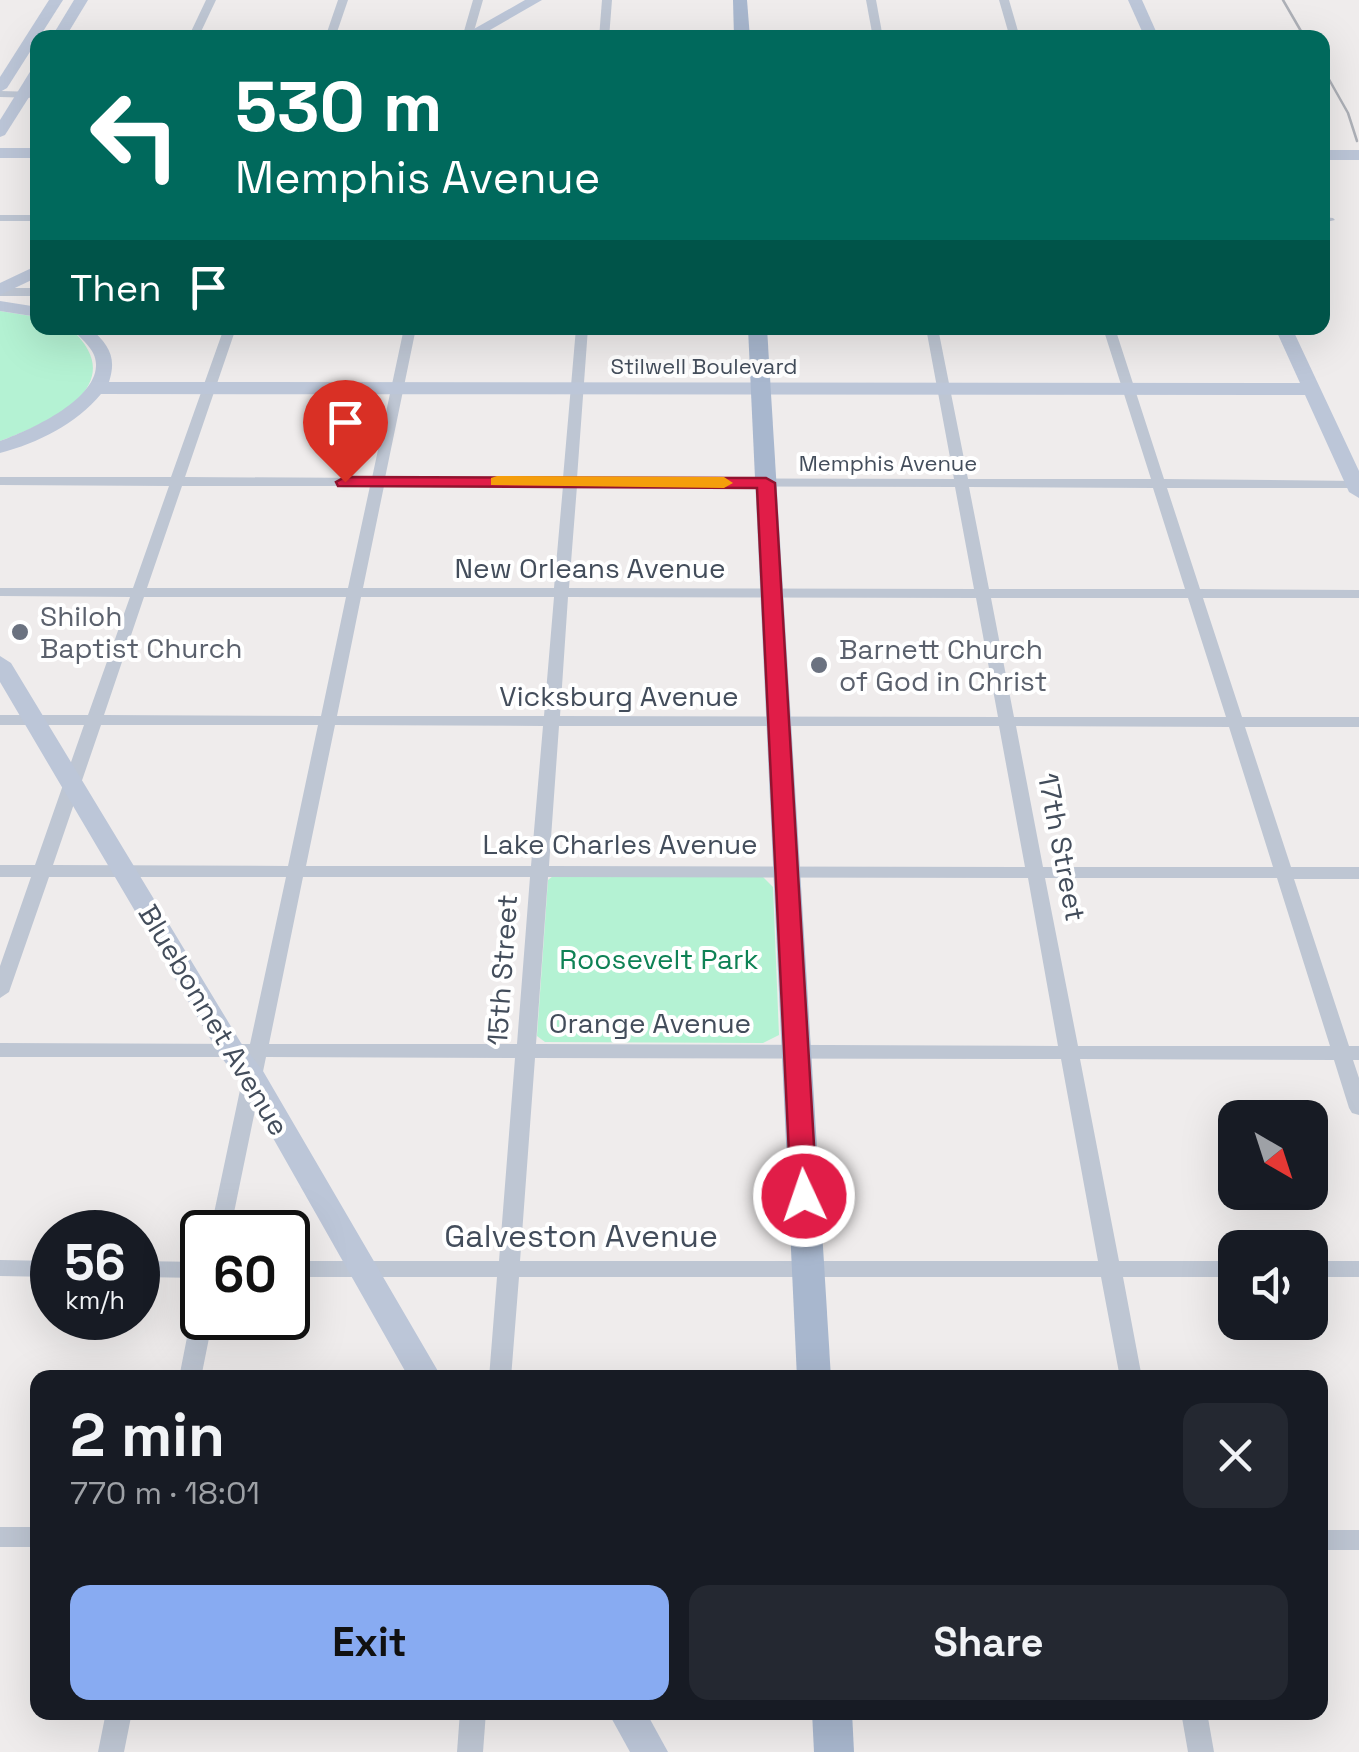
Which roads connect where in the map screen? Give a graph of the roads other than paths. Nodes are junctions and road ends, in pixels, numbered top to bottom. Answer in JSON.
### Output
{"nodes":[{"id":1,"x":56,"y":0,"type":"edge"},
{"id":2,"x":81,"y":0,"type":"edge"},
{"id":3,"x":211,"y":0,"type":"edge"},
{"id":4,"x":344,"y":0,"type":"edge"},
{"id":5,"x":478,"y":0,"type":"edge"},
{"id":6,"x":534,"y":0,"type":"edge"},
{"id":7,"x":608,"y":0,"type":"edge"},
{"id":8,"x":740,"y":0,"type":"edge"},
{"id":9,"x":871,"y":0,"type":"edge"},
{"id":10,"x":1004,"y":0,"type":"edge"},
{"id":11,"x":1136,"y":0,"type":"edge"},
{"id":12,"x":40,"y":30,"type":"edge"},
{"id":13,"x":63,"y":30,"type":"edge"},
{"id":14,"x":197,"y":30,"type":"edge"},
{"id":15,"x":333,"y":30,"type":"edge"},
{"id":16,"x":469,"y":30,"type":"edge"},
{"id":17,"x":480,"y":30,"type":"edge"},
{"id":18,"x":605,"y":30,"type":"edge"},
{"id":19,"x":742,"y":30,"type":"edge"},
{"id":20,"x":877,"y":30,"type":"edge"},
{"id":21,"x":1013,"y":30,"type":"edge"},
{"id":22,"x":1149,"y":30,"type":"edge"},
{"id":23,"x":30,"y":46,"type":"edge"},
{"id":24,"x":0,"y":91,"type":"edge"},
{"id":25,"x":30,"y":94,"type":"edge"},
{"id":26,"x":0,"y":132,"type":"edge"},
{"id":27,"x":0,"y":153,"type":"edge"},
{"id":28,"x":30,"y":153,"type":"edge"},
{"id":29,"x":1330,"y":155,"type":"edge"},
{"id":30,"x":1359,"y":155,"type":"edge"},
{"id":31,"x":0,"y":218,"type":"edge"},
{"id":32,"x":30,"y":218,"type":"edge"},
{"id":33,"x":30,"y":274,"type":"edge"},
{"id":34,"x":0,"y":291,"type":"edge"},
{"id":35,"x":30,"y":292,"type":"edge"},
{"id":36,"x":0,"y":306,"type":"edge"},
{"id":37,"x":30,"y":311,"type":"edge"},
{"id":38,"x":88,"y":335,"type":"edge"},
{"id":39,"x":228,"y":335,"type":"edge"},
{"id":40,"x":409,"y":335,"type":"edge"},
{"id":41,"x":581,"y":335,"type":"edge"},
{"id":42,"x":757,"y":335,"type":"edge"},
{"id":43,"x":933,"y":335,"type":"edge"},
{"id":44,"x":1110,"y":335,"type":"edge"},
{"id":45,"x":1287,"y":335,"type":"edge"},
{"id":46,"x":100,"y":380,"type":"junction"},
{"id":47,"x":212,"y":380,"type":"junction"},
{"id":48,"x":399,"y":381,"type":"junction"},
{"id":49,"x":578,"y":381,"type":"junction"},
{"id":50,"x":760,"y":381,"type":"junction"},
{"id":51,"x":943,"y":381,"type":"junction"},
{"id":52,"x":1126,"y":381,"type":"junction"},
{"id":53,"x":1308,"y":382,"type":"junction"},
{"id":54,"x":0,"y":447,"type":"edge"},
{"id":55,"x":0,"y":481,"type":"edge"},
{"id":56,"x":177,"y":482,"type":"junction"},
{"id":57,"x":378,"y":482,"type":"junction"},
{"id":58,"x":570,"y":482,"type":"junction"},
{"id":59,"x":766,"y":483,"type":"junction"},
{"id":60,"x":963,"y":483,"type":"junction"},
{"id":61,"x":1159,"y":483,"type":"junction"},
{"id":62,"x":1357,"y":488,"type":"edge"},
{"id":63,"x":0,"y":592,"type":"edge"},
{"id":64,"x":139,"y":592,"type":"junction"},
{"id":65,"x":561,"y":593,"type":"junction"},
{"id":66,"x":984,"y":593,"type":"junction"},
{"id":67,"x":355,"y":594,"type":"junction"},
{"id":68,"x":772,"y":594,"type":"junction"},
{"id":69,"x":1195,"y":594,"type":"junction"},
{"id":70,"x":1359,"y":594,"type":"edge"},
{"id":71,"x":0,"y":663,"type":"edge"},
{"id":72,"x":0,"y":720,"type":"edge"},
{"id":73,"x":34,"y":720,"type":"junction"},
{"id":74,"x":94,"y":720,"type":"junction"},
{"id":75,"x":551,"y":721,"type":"junction"},
{"id":76,"x":779,"y":721,"type":"junction"},
{"id":77,"x":1008,"y":721,"type":"junction"},
{"id":78,"x":328,"y":722,"type":"junction"},
{"id":79,"x":1235,"y":722,"type":"junction"},
{"id":80,"x":1359,"y":722,"type":"edge"},
{"id":81,"x":72,"y":784,"type":"junction"},
{"id":82,"x":0,"y":870,"type":"edge"},
{"id":83,"x":42,"y":870,"type":"junction"},
{"id":84,"x":124,"y":871,"type":"junction"},
{"id":85,"x":540,"y":871,"type":"junction"},
{"id":86,"x":296,"y":872,"type":"junction"},
{"id":87,"x":787,"y":872,"type":"junction"},
{"id":88,"x":1036,"y":872,"type":"junction"},
{"id":89,"x":1283,"y":873,"type":"junction"},
{"id":90,"x":1359,"y":873,"type":"edge"},
{"id":91,"x":0,"y":992,"type":"edge"},
{"id":92,"x":0,"y":1050,"type":"edge"},
{"id":93,"x":526,"y":1050,"type":"junction"},
{"id":94,"x":796,"y":1051,"type":"junction"},
{"id":95,"x":1070,"y":1051,"type":"junction"},
{"id":96,"x":1350,"y":1053,"type":"edge"},
{"id":97,"x":248,"y":1060,"type":"junction"},
{"id":98,"x":1359,"y":1108,"type":"edge"},
{"id":99,"x":224,"y":1210,"type":"edge"},
{"id":100,"x":0,"y":1268,"type":"edge"},
{"id":101,"x":30,"y":1268,"type":"edge"},
{"id":102,"x":361,"y":1268,"type":"junction"},
{"id":103,"x":310,"y":1269,"type":"edge"},
{"id":104,"x":509,"y":1269,"type":"junction"},
{"id":105,"x":808,"y":1269,"type":"junction"},
{"id":106,"x":1111,"y":1269,"type":"junction"},
{"id":107,"x":1218,"y":1269,"type":"edge"},
{"id":108,"x":1328,"y":1269,"type":"edge"},
{"id":109,"x":1359,"y":1269,"type":"edge"},
{"id":110,"x":197,"y":1340,"type":"edge"},
{"id":111,"x":192,"y":1370,"type":"edge"},
{"id":112,"x":421,"y":1370,"type":"edge"},
{"id":113,"x":501,"y":1370,"type":"edge"},
{"id":114,"x":814,"y":1370,"type":"edge"},
{"id":115,"x":1130,"y":1370,"type":"edge"},
{"id":116,"x":0,"y":1537,"type":"edge"},
{"id":117,"x":30,"y":1538,"type":"edge"},
{"id":118,"x":1328,"y":1540,"type":"edge"},
{"id":119,"x":1359,"y":1540,"type":"edge"},
{"id":120,"x":117,"y":1720,"type":"edge"},
{"id":121,"x":472,"y":1720,"type":"edge"},
{"id":122,"x":631,"y":1720,"type":"edge"},
{"id":123,"x":832,"y":1720,"type":"edge"},
{"id":124,"x":1195,"y":1720,"type":"edge"},
{"id":125,"x":111,"y":1752,"type":"edge"},
{"id":126,"x":470,"y":1752,"type":"edge"},
{"id":127,"x":650,"y":1752,"type":"edge"},
{"id":128,"x":834,"y":1752,"type":"edge"},
{"id":129,"x":1201,"y":1752,"type":"edge"}],
"edges":[{"from":1,"to":12,"type":"street"},
{"from":2,"to":13,"type":"street"},
{"from":3,"to":14,"type":"street"},
{"from":4,"to":15,"type":"street"},
{"from":5,"to":16,"type":"street"},
{"from":6,"to":17,"type":"street"},
{"from":7,"to":18,"type":"street"},
{"from":8,"to":19,"type":"main road"},
{"from":9,"to":20,"type":"street"},
{"from":10,"to":21,"type":"street"},
{"from":11,"to":22,"type":"street"},
{"from":23,"to":24,"type":"street"},
{"from":24,"to":25,"type":"street"},
{"from":25,"to":26,"type":"street"},
{"from":27,"to":28,"type":"street"},
{"from":29,"to":30,"type":"street"},
{"from":31,"to":32,"type":"street"},
{"from":33,"to":34,"type":"street"},
{"from":34,"to":35,"type":"street"},
{"from":36,"to":37,"type":"street"},
{"from":38,"to":46,"type":"street"},
{"from":39,"to":47,"type":"street"},
{"from":40,"to":48,"type":"street"},
{"from":41,"to":49,"type":"street","name":"15th Street"},
{"from":42,"to":50,"type":"main road"},
{"from":43,"to":51,"type":"street","name":"17th Street"},
{"from":44,"to":52,"type":"street"},
{"from":45,"to":53,"type":"street"},
{"from":46,"to":47,"type":"street","name":"Stilwell Boulevard"},
{"from":46,"to":54,"type":"street"},
{"from":47,"to":48,"type":"street","name":"Stilwell Boulevard"},
{"from":47,"to":56,"type":"street"},
{"from":48,"to":49,"type":"street","name":"Stilwell Boulevard"},
{"from":48,"to":57,"type":"street"},
{"from":49,"to":50,"type":"street","name":"Stilwell Boulevard"},
{"from":49,"to":58,"type":"street","name":"15th Street"},
{"from":50,"to":51,"type":"street","name":"Stilwell Boulevard"},
{"from":50,"to":59,"type":"main road"},
{"from":51,"to":52,"type":"street","name":"Stilwell Boulevard"},
{"from":51,"to":60,"type":"street","name":"17th Street"},
{"from":52,"to":53,"type":"street","name":"Stilwell Boulevard"},
{"from":52,"to":61,"type":"street"},
{"from":53,"to":62,"type":"street"},
{"from":55,"to":56,"type":"street","name":"Memphis Avenue"},
{"from":56,"to":57,"type":"street","name":"Memphis Avenue"},
{"from":56,"to":64,"type":"street"},
{"from":57,"to":58,"type":"street","name":"Memphis Avenue"},
{"from":57,"to":67,"type":"street"},
{"from":58,"to":59,"type":"street","name":"Memphis Avenue"},
{"from":58,"to":65,"type":"street","name":"15th Street"},
{"from":59,"to":60,"type":"street","name":"Memphis Avenue"},
{"from":59,"to":68,"type":"main road"},
{"from":60,"to":61,"type":"street","name":"Memphis Avenue"},
{"from":60,"to":66,"type":"street","name":"17th Street"},
{"from":61,"to":62,"type":"street","name":"Memphis Avenue"},
{"from":61,"to":69,"type":"street"},
{"from":63,"to":64,"type":"street","name":"New Orleans Avenue"},
{"from":64,"to":67,"type":"street","name":"New Orleans Avenue"},
{"from":64,"to":74,"type":"street"},
{"from":65,"to":67,"type":"street","name":"New Orleans Avenue"},
{"from":65,"to":68,"type":"street","name":"New Orleans Avenue"},
{"from":65,"to":75,"type":"street","name":"15th Street"},
{"from":66,"to":68,"type":"street","name":"New Orleans Avenue"},
{"from":66,"to":69,"type":"street","name":"New Orleans Avenue"},
{"from":66,"to":77,"type":"street","name":"17th Street"},
{"from":67,"to":78,"type":"street"},
{"from":68,"to":76,"type":"main road"},
{"from":69,"to":70,"type":"street","name":"New Orleans Avenue"},
{"from":69,"to":79,"type":"street"},
{"from":71,"to":73,"type":"street","name":"Bluebonnet Avenue"},
{"from":72,"to":73,"type":"street","name":"Vicksburg Avenue"},
{"from":73,"to":74,"type":"street","name":"Vicksburg Avenue"},
{"from":73,"to":81,"type":"street","name":"Bluebonnet Avenue"},
{"from":74,"to":78,"type":"street","name":"Vicksburg Avenue"},
{"from":74,"to":81,"type":"street"},
{"from":75,"to":76,"type":"street","name":"Vicksburg Avenue"},
{"from":75,"to":78,"type":"street","name":"Vicksburg Avenue"},
{"from":75,"to":85,"type":"street","name":"15th Street"},
{"from":76,"to":77,"type":"street","name":"Vicksburg Avenue"},
{"from":76,"to":87,"type":"main road"},
{"from":77,"to":79,"type":"street","name":"Vicksburg Avenue"},
{"from":77,"to":88,"type":"street","name":"17th Street"},
{"from":78,"to":86,"type":"street"},
{"from":79,"to":80,"type":"street","name":"Vicksburg Avenue"},
{"from":79,"to":89,"type":"street"},
{"from":81,"to":83,"type":"street"},
{"from":81,"to":84,"type":"street","name":"Bluebonnet Avenue"},
{"from":82,"to":83,"type":"street","name":"Lake Charles Avenue"},
{"from":83,"to":84,"type":"street","name":"Lake Charles Avenue"},
{"from":83,"to":91,"type":"street"},
{"from":84,"to":86,"type":"street","name":"Lake Charles Avenue"},
{"from":84,"to":97,"type":"street","name":"Bluebonnet Avenue"},
{"from":85,"to":86,"type":"street","name":"Lake Charles Avenue"},
{"from":85,"to":87,"type":"street","name":"Lake Charles Avenue"},
{"from":85,"to":93,"type":"street","name":"15th Street"},
{"from":86,"to":97,"type":"street"},
{"from":87,"to":88,"type":"street","name":"Lake Charles Avenue"},
{"from":87,"to":94,"type":"main road"},
{"from":88,"to":89,"type":"street","name":"Lake Charles Avenue"},
{"from":88,"to":95,"type":"street","name":"17th Street"},
{"from":89,"to":90,"type":"street","name":"Lake Charles Avenue"},
{"from":89,"to":96,"type":"street"},
{"from":92,"to":97,"type":"street","name":"Orange Avenue"},
{"from":93,"to":94,"type":"street","name":"Orange Avenue"},
{"from":93,"to":97,"type":"street","name":"Orange Avenue"},
{"from":93,"to":104,"type":"street","name":"15th Street"},
{"from":94,"to":95,"type":"street","name":"Orange Avenue"},
{"from":94,"to":105,"type":"main road"},
{"from":95,"to":96,"type":"street","name":"Orange Avenue"},
{"from":95,"to":106,"type":"street","name":"17th Street"},
{"from":96,"to":98,"type":"street"},
{"from":97,"to":99,"type":"street"},
{"from":97,"to":102,"type":"street","name":"Bluebonnet Avenue"},
{"from":100,"to":101,"type":"street"},
{"from":102,"to":103,"type":"street","name":"Galveston Avenue"},
{"from":102,"to":104,"type":"street","name":"Galveston Avenue"},
{"from":102,"to":112,"type":"street","name":"Bluebonnet Avenue"},
{"from":104,"to":105,"type":"street","name":"Galveston Avenue"},
{"from":104,"to":113,"type":"street","name":"15th Street"},
{"from":105,"to":106,"type":"street","name":"Galveston Avenue"},
{"from":105,"to":114,"type":"main road"},
{"from":106,"to":107,"type":"street","name":"Galveston Avenue"},
{"from":106,"to":115,"type":"street","name":"17th Street"},
{"from":108,"to":109,"type":"street"},
{"from":110,"to":111,"type":"street"},
{"from":116,"to":117,"type":"street"},
{"from":118,"to":119,"type":"street"},
{"from":120,"to":125,"type":"street"},
{"from":121,"to":126,"type":"street"},
{"from":122,"to":127,"type":"street"},
{"from":123,"to":128,"type":"main road"},
{"from":124,"to":129,"type":"street"}]}
